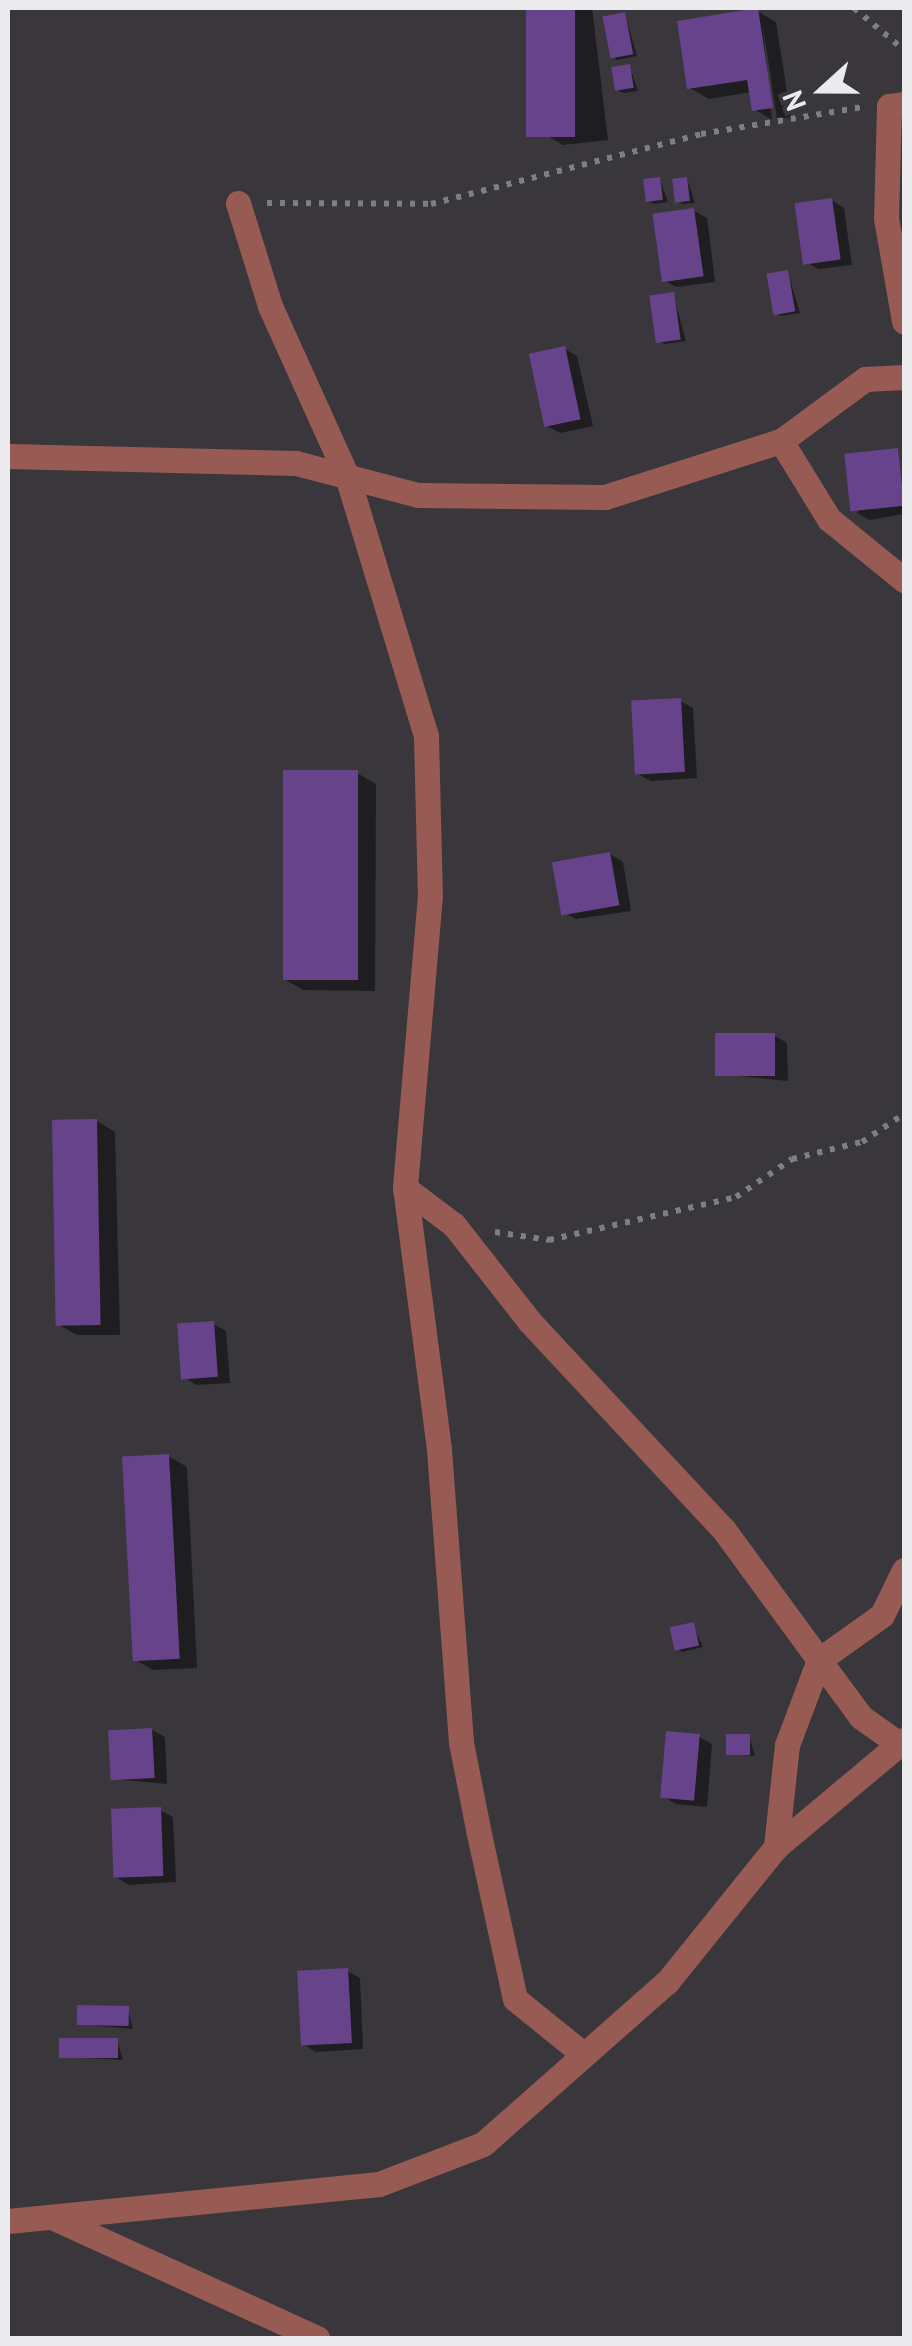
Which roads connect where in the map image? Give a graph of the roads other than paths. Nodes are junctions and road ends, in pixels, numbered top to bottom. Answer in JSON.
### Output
{"nodes":[{"id":1,"x":897,"y":105,"type":"edge"},
{"id":2,"x":238,"y":203,"type":"road end"},
{"id":3,"x":904,"y":320,"type":"edge"},
{"id":4,"x":904,"y":377,"type":"edge"},
{"id":5,"x":781,"y":441,"type":"junction"},
{"id":6,"x":8,"y":456,"type":"edge"},
{"id":7,"x":348,"y":479,"type":"junction"},
{"id":8,"x":904,"y":580,"type":"edge"},
{"id":9,"x":406,"y":1188,"type":"junction"},
{"id":10,"x":904,"y":1570,"type":"edge"},
{"id":11,"x":818,"y":1660,"type":"junction"},
{"id":12,"x":902,"y":1742,"type":"edge"},
{"id":13,"x":776,"y":1848,"type":"junction"},
{"id":14,"x":583,"y":2054,"type":"junction"},
{"id":15,"x":56,"y":2219,"type":"junction"},
{"id":16,"x":8,"y":2221,"type":"edge"},
{"id":17,"x":318,"y":2338,"type":"edge"}],
"edges":[{"from":1,"to":3,"type":"street"},
{"from":2,"to":7,"type":"street"},
{"from":4,"to":5,"type":"street"},
{"from":5,"to":7,"type":"street"},
{"from":5,"to":8,"type":"street"},
{"from":6,"to":7,"type":"street"},
{"from":7,"to":9,"type":"street"},
{"from":9,"to":11,"type":"street"},
{"from":9,"to":14,"type":"street"},
{"from":10,"to":11,"type":"street"},
{"from":11,"to":12,"type":"street"},
{"from":11,"to":13,"type":"street"},
{"from":12,"to":13,"type":"street"},
{"from":13,"to":14,"type":"street"},
{"from":14,"to":15,"type":"street"},
{"from":15,"to":16,"type":"street"},
{"from":15,"to":17,"type":"street"}]}
